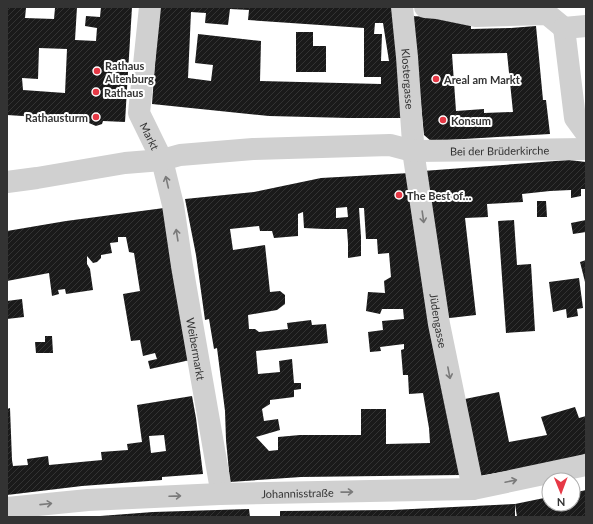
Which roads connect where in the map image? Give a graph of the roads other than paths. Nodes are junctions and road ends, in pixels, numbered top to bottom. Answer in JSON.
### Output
{"nodes":[{"id":1,"x":402,"y":7,"type":"edge"},
{"id":2,"x":425,"y":7,"type":"edge"},
{"id":3,"x":149,"y":17,"type":"edge"},
{"id":4,"x":586,"y":26,"type":"edge"},
{"id":5,"x":564,"y":28,"type":"junction"},
{"id":6,"x":586,"y":134,"type":"edge"},
{"id":7,"x":586,"y":149,"type":"edge"},
{"id":8,"x":413,"y":151,"type":"junction"},
{"id":9,"x":171,"y":158,"type":"junction"},
{"id":10,"x":7,"y":182,"type":"edge"},
{"id":11,"x":173,"y":205,"type":"joint"},
{"id":12,"x":586,"y":466,"type":"edge"},
{"id":13,"x":473,"y":489,"type":"junction"},
{"id":14,"x":220,"y":494,"type":"junction"},
{"id":15,"x":7,"y":508,"type":"edge"},
{"id":16,"x":89,"y":508,"type":"edge"},
{"id":17,"x":9,"y":517,"type":"edge"}],
"edges":[{"from":1,"to":8,"type":"street","name":"Klostergasse"},
{"from":2,"to":5,"type":"street"},
{"from":3,"to":9,"type":"street","name":"Markt"},
{"from":4,"to":5,"type":"street"},
{"from":5,"to":6,"type":"street"},
{"from":7,"to":8,"type":"street","name":"Bei der Brüderkirche"},
{"from":8,"to":9,"type":"street","name":"Bei der Brüderkirche"},
{"from":8,"to":13,"type":"street","name":"Jüdengasse","one_way":true},
{"from":9,"to":10,"type":"street","name":"Bei der Brüderkirche"},
{"from":11,"to":9,"type":"street","name":"Markt","one_way":true},
{"from":14,"to":11,"type":"street","name":"Weibermarkt","one_way":true},
{"from":13,"to":12,"type":"street","name":"Johannisstraße","one_way":true},
{"from":14,"to":13,"type":"street","name":"Johannisstraße","one_way":true},
{"from":16,"to":14,"type":"street","name":"Johannisstraße","one_way":true},
{"from":15,"to":16,"type":"street","name":"Johannisstraße","one_way":true},
{"from":15,"to":17,"type":"street"}]}
